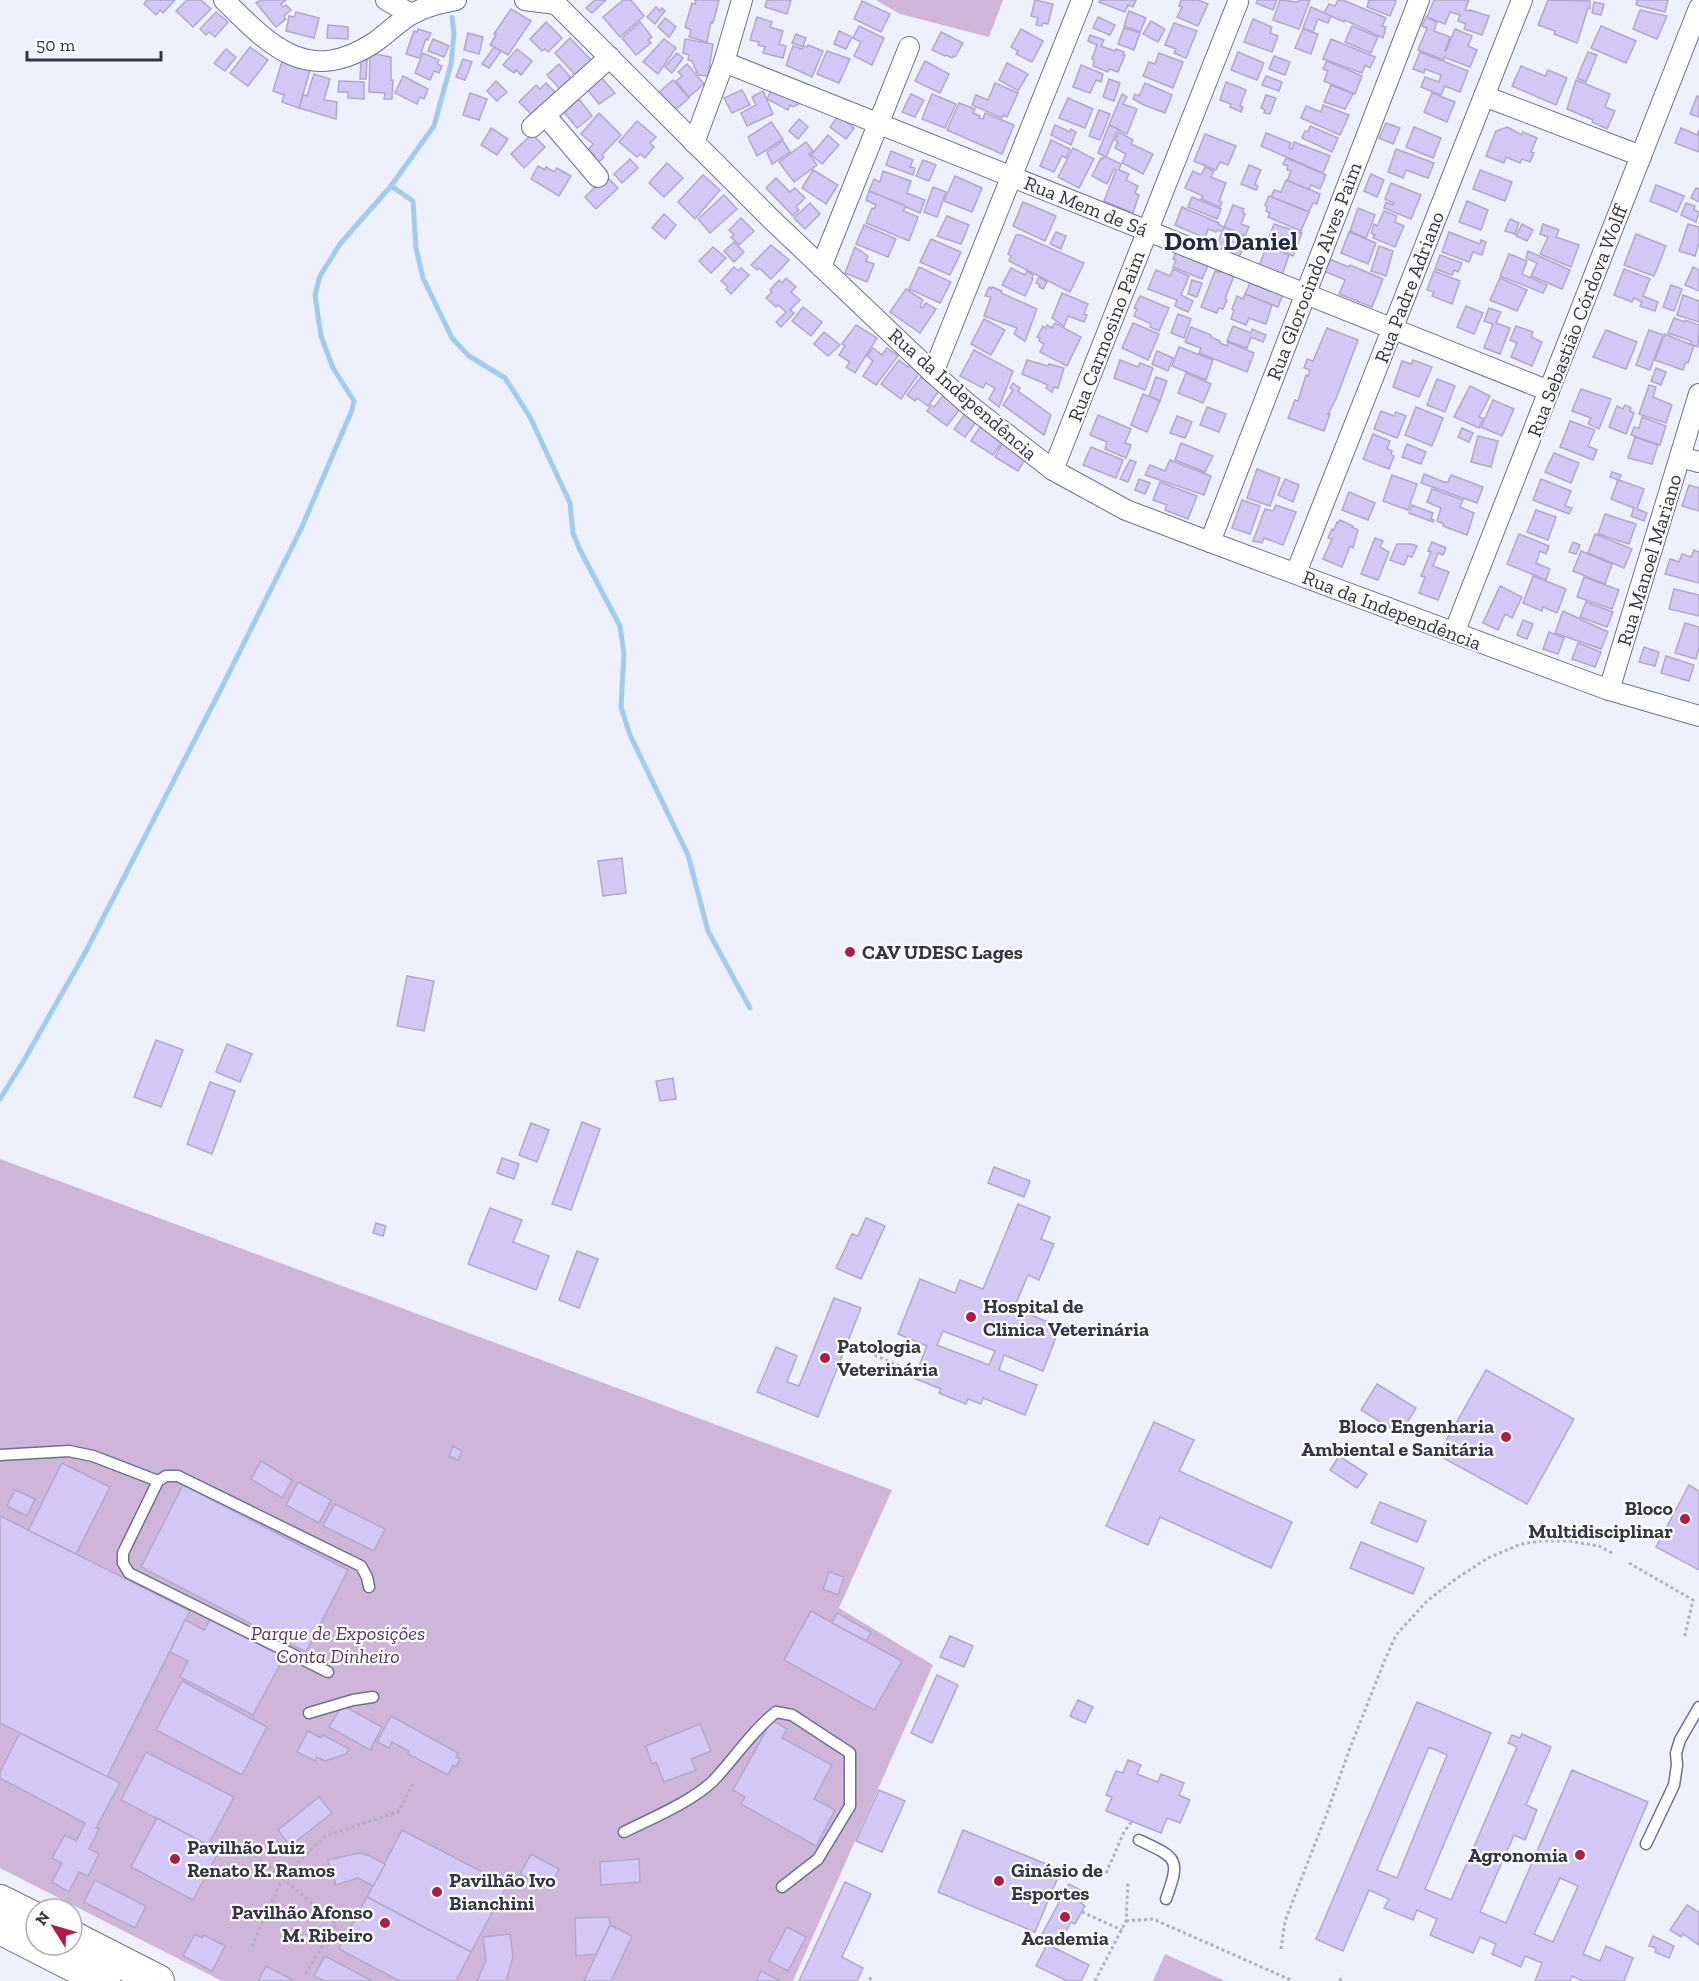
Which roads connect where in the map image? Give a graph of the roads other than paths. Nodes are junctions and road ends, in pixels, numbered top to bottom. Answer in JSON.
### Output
{"nodes":[{"id":1,"x":224,"y":0,"type":"edge"},
{"id":2,"x":386,"y":0,"type":"edge"},
{"id":3,"x":456,"y":0,"type":"edge"},
{"id":4,"x":525,"y":0,"type":"edge"},
{"id":5,"x":742,"y":0,"type":"edge"},
{"id":6,"x":1082,"y":0,"type":"edge"},
{"id":7,"x":1419,"y":0,"type":"edge"},
{"id":8,"x":1522,"y":0,"type":"edge"},
{"id":9,"x":555,"y":2,"type":"edge"},
{"id":10,"x":1238,"y":2,"type":"dead end"},
{"id":11,"x":1699,"y":8,"type":"edge"},
{"id":12,"x":411,"y":14,"type":"junction"},
{"id":13,"x":909,"y":47,"type":"dead end"},
{"id":14,"x":610,"y":57,"type":"junction"},
{"id":15,"x":724,"y":62,"type":"junction"},
{"id":16,"x":1484,"y":96,"type":"junction"},
{"id":17,"x":878,"y":124,"type":"junction"},
{"id":18,"x":694,"y":143,"type":"junction"},
{"id":19,"x":1641,"y":156,"type":"junction"},
{"id":20,"x":598,"y":177,"type":"dead end"},
{"id":21,"x":1011,"y":177,"type":"junction"},
{"id":22,"x":1147,"y":231,"type":"junction"},
{"id":23,"x":821,"y":267,"type":"junction"},
{"id":24,"x":1306,"y":294,"type":"junction"},
{"id":25,"x":1393,"y":328,"type":"junction"},
{"id":26,"x":933,"y":373,"type":"junction"},
{"id":27,"x":1549,"y":391,"type":"junction"},
{"id":28,"x":1699,"y":394,"type":"edge"},
{"id":29,"x":1680,"y":457,"type":"junction"},
{"id":30,"x":1699,"y":462,"type":"edge"},
{"id":31,"x":1053,"y":470,"type":"junction"},
{"id":32,"x":1210,"y":542,"type":"junction"},
{"id":33,"x":1296,"y":573,"type":"junction"},
{"id":34,"x":1454,"y":633,"type":"junction"},
{"id":35,"x":1609,"y":690,"type":"junction"},
{"id":36,"x":1699,"y":716,"type":"edge"},
{"id":37,"x":0,"y":1455,"type":"edge"},
{"id":38,"x":158,"y":1481,"type":"junction"},
{"id":39,"x":369,"y":1587,"type":"dead end"},
{"id":40,"x":328,"y":1672,"type":"dead end"},
{"id":41,"x":373,"y":1696,"type":"dead end"},
{"id":42,"x":1699,"y":1707,"type":"edge"},
{"id":43,"x":309,"y":1713,"type":"dead end"},
{"id":44,"x":624,"y":1832,"type":"dead end"},
{"id":45,"x":1139,"y":1840,"type":"dead end"},
{"id":46,"x":1646,"y":1844,"type":"dead end"},
{"id":47,"x":782,"y":1887,"type":"dead end"},
{"id":48,"x":1166,"y":1899,"type":"dead end"},
{"id":49,"x":0,"y":1901,"type":"edge"},
{"id":50,"x":24,"y":1913,"type":"edge"},
{"id":51,"x":0,"y":1928,"type":"edge"},
{"id":52,"x":84,"y":1949,"type":"edge"},
{"id":53,"x":108,"y":1974,"type":"edge"},
{"id":54,"x":158,"y":1981,"type":"edge"}],
"edges":[{"from":1,"to":12,"type":"street"},
{"from":2,"to":12,"type":"street"},
{"from":3,"to":12,"type":"street"},
{"from":4,"to":9,"type":"street","name":"Rua da Independência"},
{"from":5,"to":15,"type":"street"},
{"from":6,"to":21,"type":"street"},
{"from":7,"to":24,"type":"street","name":"Rua Glorocindo Alves Paim"},
{"from":8,"to":16,"type":"street","name":"Rua Padre Adriano"},
{"from":9,"to":14,"type":"street","name":"Rua da Independência"},
{"from":10,"to":22,"type":"street","name":"Rua Carmosino Paim"},
{"from":11,"to":19,"type":"street","name":"Rua Sebastião Córdova Wolff"},
{"from":13,"to":17,"type":"street"},
{"from":14,"to":18,"type":"street","name":"Rua da Independência"},
{"from":14,"to":20,"type":"street"},
{"from":15,"to":17,"type":"street","name":"Rua Mem de Sá"},
{"from":15,"to":18,"type":"street"},
{"from":16,"to":19,"type":"street"},
{"from":16,"to":25,"type":"street","name":"Rua Padre Adriano"},
{"from":17,"to":21,"type":"street","name":"Rua Mem de Sá"},
{"from":17,"to":23,"type":"street"},
{"from":18,"to":23,"type":"street","name":"Rua da Independência"},
{"from":19,"to":27,"type":"street","name":"Rua Sebastião Córdova Wolff"},
{"from":21,"to":22,"type":"street","name":"Rua Mem de Sá"},
{"from":21,"to":26,"type":"street"},
{"from":22,"to":24,"type":"street","name":"Rua Mem de Sá"},
{"from":22,"to":31,"type":"street","name":"Rua Carmosino Paim"},
{"from":23,"to":26,"type":"street","name":"Rua da Independência"},
{"from":24,"to":25,"type":"street","name":"Rua Mem de Sá"},
{"from":24,"to":32,"type":"street","name":"Rua Glorocindo Alves Paim"},
{"from":25,"to":27,"type":"street","name":"Rua Mem de Sá"},
{"from":25,"to":33,"type":"street","name":"Rua Padre Adriano"},
{"from":26,"to":31,"type":"street","name":"Rua da Independência"},
{"from":27,"to":34,"type":"street","name":"Rua Sebastião Córdova Wolff"},
{"from":28,"to":29,"type":"street","name":"Rua Manoel Mariano"},
{"from":29,"to":30,"type":"street"},
{"from":29,"to":35,"type":"street","name":"Rua Manoel Mariano"},
{"from":31,"to":32,"type":"street","name":"Rua da Independência"},
{"from":32,"to":33,"type":"street","name":"Rua da Independência"},
{"from":33,"to":34,"type":"street","name":"Rua da Independência"},
{"from":34,"to":35,"type":"street","name":"Rua da Independência"},
{"from":35,"to":36,"type":"street","name":"Rua da Independência"},
{"from":37,"to":38,"type":"lane"},
{"from":38,"to":39,"type":"lane"},
{"from":38,"to":40,"type":"lane"},
{"from":41,"to":43,"type":"lane"},
{"from":42,"to":46,"type":"lane"},
{"from":44,"to":47,"type":"lane"},
{"from":45,"to":48,"type":"lane"},
{"from":49,"to":50,"type":"main road"},
{"from":51,"to":53,"type":"main road"},
{"from":52,"to":53,"type":"main road"},
{"from":53,"to":54,"type":"main road"}]}
